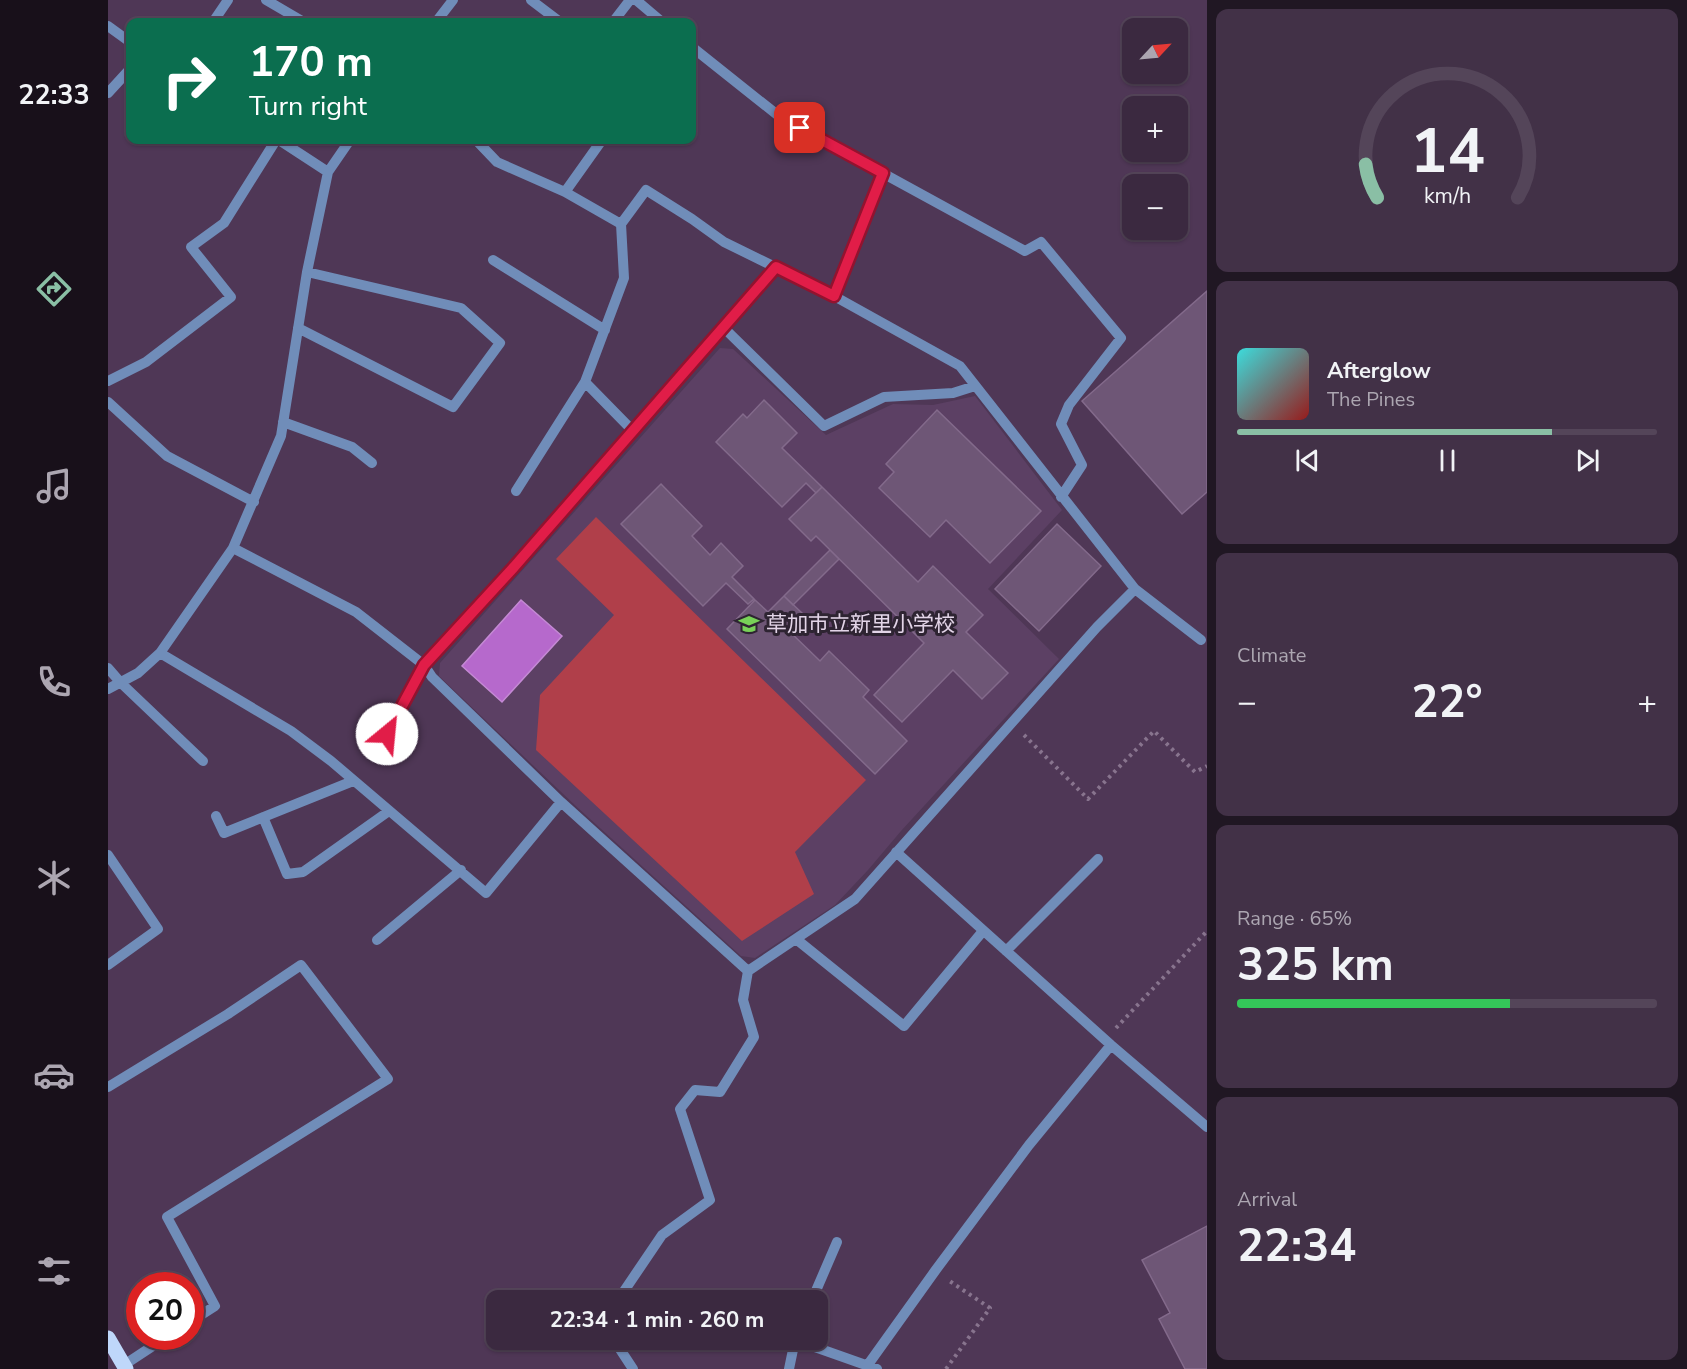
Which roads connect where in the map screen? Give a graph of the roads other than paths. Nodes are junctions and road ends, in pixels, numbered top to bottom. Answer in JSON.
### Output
{"nodes":[{"id":1,"x":228,"y":0,"type":"edge"},
{"id":2,"x":267,"y":0,"type":"edge"},
{"id":3,"x":453,"y":0,"type":"edge"},
{"id":4,"x":531,"y":0,"type":"edge"},
{"id":5,"x":630,"y":0,"type":"edge"},
{"id":6,"x":636,"y":0,"type":"edge"},
{"id":7,"x":216,"y":18,"type":"edge"},
{"id":8,"x":297,"y":18,"type":"edge"},
{"id":9,"x":439,"y":18,"type":"edge"},
{"id":10,"x":555,"y":18,"type":"edge"},
{"id":11,"x":616,"y":18,"type":"edge"},
{"id":12,"x":657,"y":18,"type":"edge"},
{"id":13,"x":108,"y":26,"type":"edge"},
{"id":14,"x":126,"y":39,"type":"edge"},
{"id":15,"x":696,"y":50,"type":"edge"},
{"id":16,"x":126,"y":73,"type":"edge"},
{"id":17,"x":108,"y":93,"type":"edge"},
{"id":18,"x":275,"y":144,"type":"edge"},
{"id":19,"x":284,"y":144,"type":"edge"},
{"id":20,"x":347,"y":144,"type":"edge"},
{"id":21,"x":480,"y":144,"type":"edge"},
{"id":22,"x":599,"y":144,"type":"edge"},
{"id":23,"x":328,"y":172,"type":"junction"},
{"id":24,"x":883,"y":173,"type":"junction"},
{"id":25,"x":565,"y":192,"type":"junction"},
{"id":26,"x":621,"y":224,"type":"junction"},
{"id":27,"x":493,"y":260,"type":"dead end"},
{"id":28,"x":776,"y":267,"type":"junction"},
{"id":29,"x":307,"y":272,"type":"junction"},
{"id":30,"x":834,"y":296,"type":"junction"},
{"id":31,"x":298,"y":328,"type":"junction"},
{"id":32,"x":724,"y":328,"type":"junction"},
{"id":33,"x":605,"y":330,"type":"junction"},
{"id":34,"x":108,"y":381,"type":"edge"},
{"id":35,"x":585,"y":381,"type":"junction"},
{"id":36,"x":975,"y":386,"type":"junction"},
{"id":37,"x":108,"y":402,"type":"edge"},
{"id":38,"x":283,"y":422,"type":"junction"},
{"id":39,"x":633,"y":431,"type":"junction"},
{"id":40,"x":372,"y":463,"type":"dead end"},
{"id":41,"x":516,"y":491,"type":"dead end"},
{"id":42,"x":1061,"y":497,"type":"junction"},
{"id":43,"x":254,"y":502,"type":"junction"},
{"id":44,"x":233,"y":548,"type":"junction"},
{"id":45,"x":1135,"y":589,"type":"junction"},
{"id":46,"x":1201,"y":640,"type":"dead end"},
{"id":47,"x":160,"y":653,"type":"junction"},
{"id":48,"x":424,"y":665,"type":"junction"},
{"id":49,"x":108,"y":668,"type":"edge"},
{"id":50,"x":121,"y":683,"type":"junction"},
{"id":51,"x":108,"y":689,"type":"edge"},
{"id":52,"x":387,"y":734,"type":"dead end"},
{"id":53,"x":203,"y":761,"type":"dead end"},
{"id":54,"x":353,"y":780,"type":"junction"},
{"id":55,"x":561,"y":802,"type":"junction"},
{"id":56,"x":388,"y":811,"type":"junction"},
{"id":57,"x":216,"y":816,"type":"dead end"},
{"id":58,"x":263,"y":817,"type":"junction"},
{"id":59,"x":896,"y":852,"type":"junction"},
{"id":60,"x":108,"y":855,"type":"edge"},
{"id":61,"x":1098,"y":859,"type":"dead end"},
{"id":62,"x":461,"y":870,"type":"junction"},
{"id":63,"x":983,"y":931,"type":"junction"},
{"id":64,"x":796,"y":939,"type":"junction"},
{"id":65,"x":377,"y":940,"type":"dead end"},
{"id":66,"x":1006,"y":951,"type":"junction"},
{"id":67,"x":108,"y":965,"type":"edge"},
{"id":68,"x":748,"y":971,"type":"junction"},
{"id":69,"x":1108,"y":1042,"type":"junction"},
{"id":70,"x":108,"y":1088,"type":"edge"},
{"id":71,"x":1207,"y":1127,"type":"edge"},
{"id":72,"x":837,"y":1242,"type":"dead end"},
{"id":73,"x":197,"y":1272,"type":"edge"},
{"id":74,"x":204,"y":1286,"type":"edge"},
{"id":75,"x":625,"y":1290,"type":"edge"},
{"id":76,"x":816,"y":1290,"type":"edge"},
{"id":77,"x":204,"y":1313,"type":"edge"},
{"id":78,"x":108,"y":1338,"type":"edge"},
{"id":79,"x":149,"y":1350,"type":"edge"},
{"id":80,"x":621,"y":1350,"type":"edge"},
{"id":81,"x":793,"y":1350,"type":"edge"},
{"id":82,"x":824,"y":1350,"type":"edge"},
{"id":83,"x":125,"y":1367,"type":"edge"},
{"id":84,"x":872,"y":1367,"type":"edge"},
{"id":85,"x":633,"y":1369,"type":"edge"},
{"id":86,"x":789,"y":1369,"type":"edge"}],
"edges":[{"from":1,"to":7,"type":"street"},
{"from":2,"to":8,"type":"street"},
{"from":3,"to":9,"type":"street"},
{"from":4,"to":10,"type":"street"},
{"from":5,"to":11,"type":"street"},
{"from":6,"to":12,"type":"street"},
{"from":13,"to":14,"type":"street"},
{"from":15,"to":24,"type":"street"},
{"from":16,"to":17,"type":"street"},
{"from":18,"to":34,"type":"street"},
{"from":19,"to":23,"type":"street"},
{"from":20,"to":23,"type":"street"},
{"from":21,"to":25,"type":"street"},
{"from":22,"to":25,"type":"street"},
{"from":23,"to":29,"type":"street"},
{"from":24,"to":30,"type":"street"},
{"from":24,"to":42,"type":"street"},
{"from":25,"to":26,"type":"street"},
{"from":26,"to":28,"type":"street"},
{"from":26,"to":33,"type":"street"},
{"from":27,"to":33,"type":"street"},
{"from":28,"to":30,"type":"street"},
{"from":28,"to":32,"type":"street"},
{"from":29,"to":31,"type":"street"},
{"from":29,"to":31,"type":"street"},
{"from":30,"to":36,"type":"street"},
{"from":31,"to":38,"type":"street"},
{"from":32,"to":36,"type":"street"},
{"from":32,"to":39,"type":"street"},
{"from":33,"to":35,"type":"street"},
{"from":35,"to":39,"type":"street"},
{"from":35,"to":41,"type":"street"},
{"from":36,"to":42,"type":"street"},
{"from":37,"to":43,"type":"street"},
{"from":38,"to":40,"type":"street"},
{"from":38,"to":43,"type":"street"},
{"from":39,"to":48,"type":"street"},
{"from":42,"to":45,"type":"street"},
{"from":43,"to":44,"type":"street"},
{"from":44,"to":47,"type":"street"},
{"from":44,"to":48,"type":"street"},
{"from":45,"to":46,"type":"street"},
{"from":45,"to":59,"type":"street"},
{"from":47,"to":50,"type":"street"},
{"from":47,"to":54,"type":"street"},
{"from":48,"to":52,"type":"street"},
{"from":48,"to":55,"type":"street"},
{"from":49,"to":50,"type":"street"},
{"from":50,"to":51,"type":"street"},
{"from":50,"to":53,"type":"street"},
{"from":54,"to":56,"type":"street"},
{"from":54,"to":58,"type":"street"},
{"from":55,"to":62,"type":"street"},
{"from":55,"to":68,"type":"street"},
{"from":56,"to":58,"type":"street"},
{"from":56,"to":62,"type":"street"},
{"from":57,"to":58,"type":"street"},
{"from":59,"to":63,"type":"street"},
{"from":59,"to":64,"type":"street"},
{"from":60,"to":67,"type":"street"},
{"from":61,"to":66,"type":"street"},
{"from":62,"to":65,"type":"street"},
{"from":63,"to":64,"type":"street"},
{"from":63,"to":66,"type":"street"},
{"from":64,"to":68,"type":"street"},
{"from":66,"to":69,"type":"street"},
{"from":68,"to":75,"type":"street"},
{"from":69,"to":71,"type":"street"},
{"from":69,"to":84,"type":"street"},
{"from":70,"to":73,"type":"street"},
{"from":72,"to":76,"type":"street"},
{"from":74,"to":77,"type":"street"},
{"from":78,"to":83,"type":"main road"},
{"from":79,"to":83,"type":"street"},
{"from":80,"to":85,"type":"street"},
{"from":81,"to":86,"type":"street"},
{"from":82,"to":84,"type":"street"}]}
